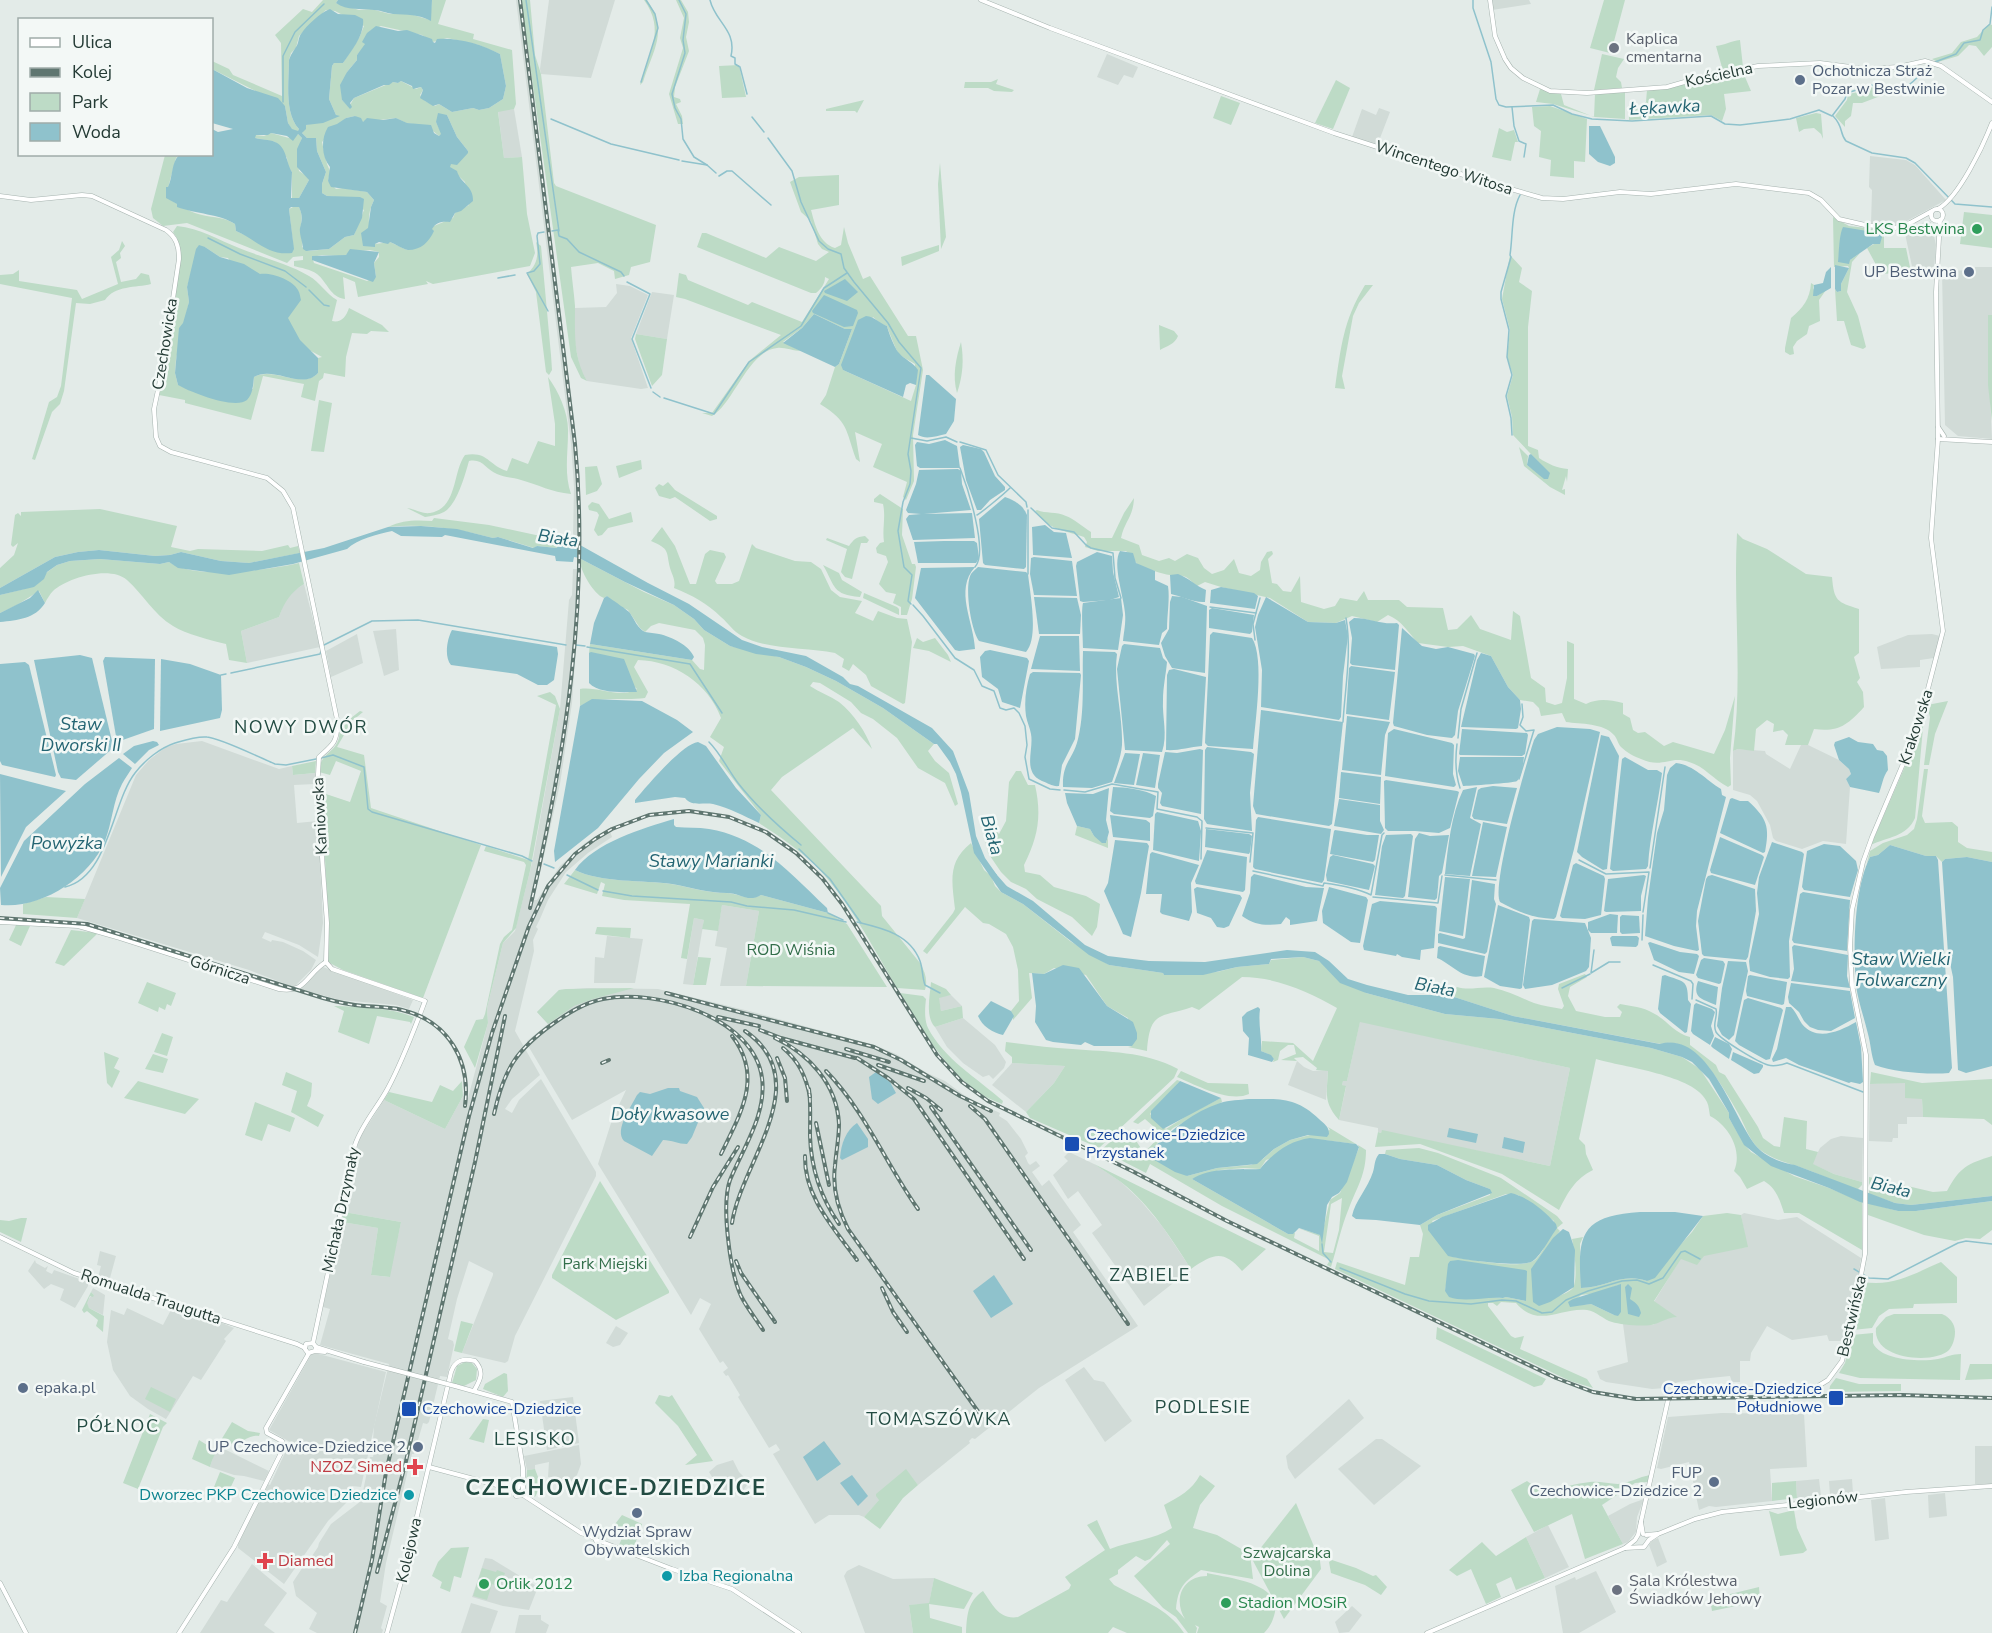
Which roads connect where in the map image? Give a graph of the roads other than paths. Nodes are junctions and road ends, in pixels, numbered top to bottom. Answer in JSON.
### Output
{"nodes":[{"id":1,"x":981,"y":0,"type":"edge"},
{"id":2,"x":1490,"y":0,"type":"edge"},
{"id":3,"x":1992,"y":102,"type":"edge"},
{"id":4,"x":1992,"y":123,"type":"edge"},
{"id":5,"x":0,"y":196,"type":"edge"},
{"id":6,"x":1950,"y":200,"type":"junction"},
{"id":7,"x":1938,"y":209,"type":"junction"},
{"id":8,"x":1932,"y":212,"type":"junction"},
{"id":9,"x":1943,"y":214,"type":"junction"},
{"id":10,"x":1918,"y":219,"type":"junction"},
{"id":11,"x":1934,"y":220,"type":"junction"},
{"id":12,"x":1940,"y":220,"type":"junction"},
{"id":13,"x":1938,"y":237,"type":"junction"},
{"id":14,"x":1941,"y":439,"type":"junction"},
{"id":15,"x":1992,"y":442,"type":"edge"},
{"id":16,"x":307,"y":574,"type":"joint"},
{"id":17,"x":0,"y":922,"type":"edge"},
{"id":18,"x":326,"y":962,"type":"junction"},
{"id":19,"x":1866,"y":1208,"type":"joint"},
{"id":20,"x":0,"y":1237,"type":"edge"},
{"id":21,"x":310,"y":1347,"type":"junction"},
{"id":22,"x":474,"y":1391,"type":"junction"},
{"id":23,"x":429,"y":1467,"type":"junction"},
{"id":24,"x":1992,"y":1486,"type":"edge"},
{"id":25,"x":518,"y":1489,"type":"junction"},
{"id":26,"x":523,"y":1495,"type":"junction"},
{"id":27,"x":1641,"y":1522,"type":"junction"},
{"id":28,"x":1638,"y":1535,"type":"junction"},
{"id":29,"x":1646,"y":1536,"type":"junction"},
{"id":30,"x":1635,"y":1540,"type":"junction"},
{"id":31,"x":1638,"y":1546,"type":"junction"},
{"id":32,"x":1625,"y":1548,"type":"junction"},
{"id":33,"x":0,"y":1583,"type":"edge"},
{"id":34,"x":26,"y":1633,"type":"edge"},
{"id":35,"x":179,"y":1633,"type":"edge"},
{"id":36,"x":387,"y":1633,"type":"edge"},
{"id":37,"x":798,"y":1633,"type":"edge"},
{"id":38,"x":1427,"y":1633,"type":"edge"}],
"edges":[{"from":1,"to":10,"type":"street","name":"Wincentego Witosa"},
{"from":2,"to":3,"type":"street","name":"Kościelna"},
{"from":4,"to":6,"type":"street"},
{"from":5,"to":16,"type":"street","name":"Czechowicka"},
{"from":6,"to":7,"type":"street"},
{"from":6,"to":9,"type":"street"},
{"from":7,"to":8,"type":"street"},
{"from":7,"to":9,"type":"street"},
{"from":8,"to":10,"type":"street","name":"Wincentego Witosa"},
{"from":8,"to":11,"type":"street"},
{"from":9,"to":12,"type":"street"},
{"from":10,"to":11,"type":"street","name":"Wincentego Witosa"},
{"from":11,"to":12,"type":"street"},
{"from":11,"to":13,"type":"street","name":"Krakowska"},
{"from":12,"to":13,"type":"street","name":"Krakowska"},
{"from":13,"to":14,"type":"street","name":"Krakowska"},
{"from":14,"to":15,"type":"street"},
{"from":14,"to":19,"type":"street","name":"Krakowska"},
{"from":16,"to":18,"type":"street","name":"Kaniowska"},
{"from":17,"to":18,"type":"street","name":"Górnicza"},
{"from":18,"to":21,"type":"street","name":"Michała Drzymały"},
{"from":19,"to":27,"type":"street","name":"Bestwińska"},
{"from":20,"to":21,"type":"street","name":"Romualda Traugutta"},
{"from":21,"to":22,"type":"street","name":"Romualda Traugutta","bridge":true},
{"from":21,"to":35,"type":"street","name":"Michała Drzymały"},
{"from":22,"to":23,"type":"street","name":"Kolejowa"},
{"from":22,"to":25,"type":"street"},
{"from":23,"to":25,"type":"street"},
{"from":23,"to":36,"type":"street","name":"Kolejowa"},
{"from":24,"to":29,"type":"street","name":"Legionów"},
{"from":25,"to":26,"type":"street"},
{"from":25,"to":26,"type":"street"},
{"from":26,"to":37,"type":"street"},
{"from":27,"to":28,"type":"street","name":"Bestwińska"},
{"from":27,"to":29,"type":"street","name":"Bestwińska"},
{"from":28,"to":29,"type":"street","name":"Legionów"},
{"from":28,"to":30,"type":"street","name":"Bestwińska"},
{"from":29,"to":31,"type":"street"},
{"from":30,"to":31,"type":"street"},
{"from":30,"to":32,"type":"street"},
{"from":31,"to":32,"type":"street"},
{"from":32,"to":38,"type":"street"},
{"from":33,"to":34,"type":"street"}]}
